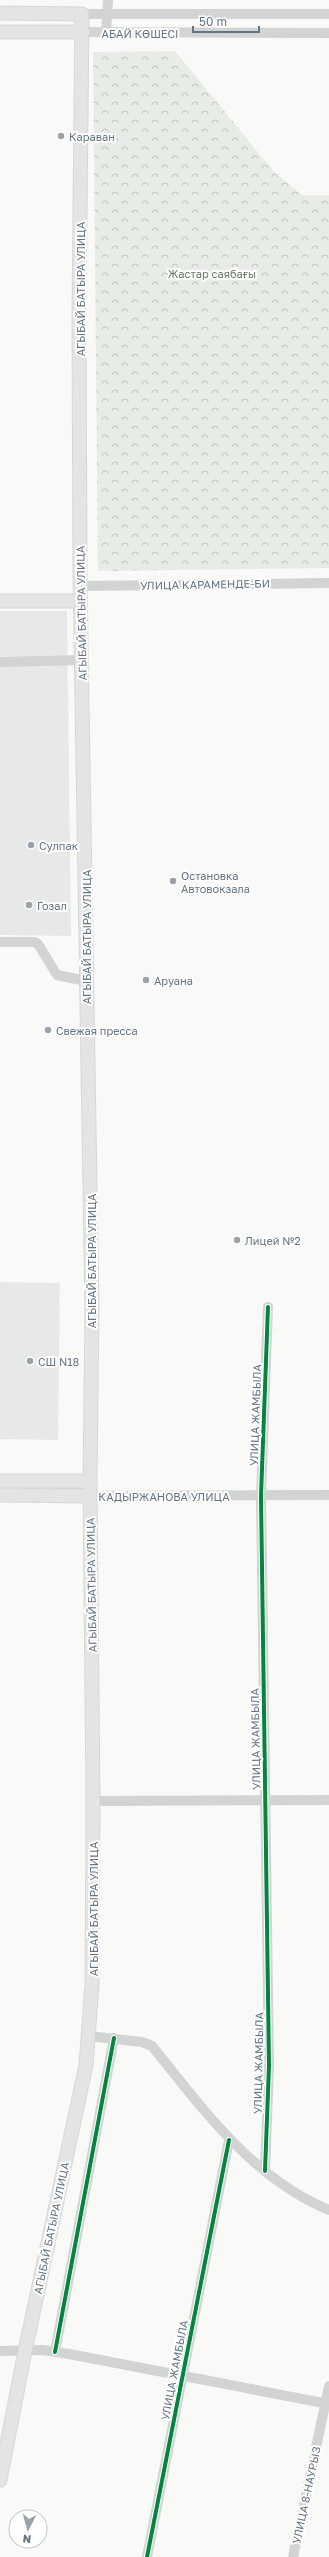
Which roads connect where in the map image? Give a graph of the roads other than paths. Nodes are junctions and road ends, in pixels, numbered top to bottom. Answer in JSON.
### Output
{"nodes":[{"id":1,"x":108,"y":0,"type":"edge"},
{"id":2,"x":0,"y":13,"type":"edge"},
{"id":3,"x":107,"y":13,"type":"junction"},
{"id":4,"x":82,"y":14,"type":"junction"},
{"id":5,"x":329,"y":14,"type":"edge"},
{"id":6,"x":0,"y":32,"type":"edge"},
{"id":7,"x":83,"y":32,"type":"junction"},
{"id":8,"x":106,"y":32,"type":"junction"},
{"id":9,"x":329,"y":33,"type":"edge"},
{"id":10,"x":329,"y":583,"type":"edge"},
{"id":11,"x":80,"y":586,"type":"junction"},
{"id":12,"x":80,"y":601,"type":"junction"},
{"id":13,"x":0,"y":602,"type":"edge"},
{"id":14,"x":82,"y":660,"type":"junction"},
{"id":15,"x":0,"y":662,"type":"edge"},
{"id":16,"x":0,"y":942,"type":"edge"},
{"id":17,"x":86,"y":981,"type":"junction"},
{"id":18,"x":268,"y":1308,"type":"dead end"},
{"id":19,"x":0,"y":1481,"type":"edge"},
{"id":20,"x":90,"y":1481,"type":"junction"},
{"id":21,"x":0,"y":1495,"type":"edge"},
{"id":22,"x":329,"y":1495,"type":"edge"},
{"id":23,"x":90,"y":1496,"type":"junction"},
{"id":24,"x":261,"y":1496,"type":"junction"},
{"id":25,"x":265,"y":1800,"type":"junction"},
{"id":26,"x":329,"y":1800,"type":"edge"},
{"id":27,"x":94,"y":1801,"type":"junction"},
{"id":28,"x":89,"y":2036,"type":"junction"},
{"id":29,"x":114,"y":2038,"type":"junction"},
{"id":30,"x":229,"y":2140,"type":"junction"},
{"id":31,"x":265,"y":2171,"type":"junction"},
{"id":32,"x":329,"y":2210,"type":"edge"},
{"id":33,"x":0,"y":2351,"type":"edge"},
{"id":34,"x":24,"y":2351,"type":"junction"},
{"id":35,"x":55,"y":2352,"type":"junction"},
{"id":36,"x":183,"y":2375,"type":"junction"},
{"id":37,"x":329,"y":2386,"type":"edge"},
{"id":38,"x":327,"y":2404,"type":"edge"},
{"id":39,"x":0,"y":2480,"type":"edge"},
{"id":40,"x":147,"y":2557,"type":"edge"},
{"id":41,"x":294,"y":2557,"type":"edge"}],
"edges":[{"from":1,"to":3,"type":"street"},
{"from":2,"to":4,"type":"main road","name":"АБАЙ КӨШЕСІ"},
{"from":3,"to":4,"type":"street","name":"АБАЙ КӨШЕСІ"},
{"from":3,"to":5,"type":"street","name":"АБАЙ КӨШЕСІ"},
{"from":3,"to":8,"type":"street"},
{"from":4,"to":7,"type":"main road","name":"АГЫБАЙ БАТЫРА УЛИЦА"},
{"from":6,"to":7,"type":"main road","name":"АБАЙ КӨШЕСІ"},
{"from":7,"to":8,"type":"street","name":"АБАЙ КӨШЕСІ"},
{"from":7,"to":11,"type":"main road","name":"АГЫБАЙ БАТЫРА УЛИЦА"},
{"from":8,"to":9,"type":"street","name":"АБАЙ КӨШЕСІ"},
{"from":10,"to":11,"type":"street","name":"УЛИЦА КАРАМЕНДЕ-БИ"},
{"from":11,"to":12,"type":"main road","name":"АГЫБАЙ БАТЫРА УЛИЦА"},
{"from":12,"to":13,"type":"main road"},
{"from":12,"to":14,"type":"main road","name":"АГЫБАЙ БАТЫРА УЛИЦА"},
{"from":14,"to":15,"type":"street"},
{"from":14,"to":17,"type":"main road","name":"АГЫБАЙ БАТЫРА УЛИЦА"},
{"from":16,"to":17,"type":"street"},
{"from":17,"to":20,"type":"main road","name":"АГЫБАЙ БАТЫРА УЛИЦА"},
{"from":18,"to":24,"type":"street","name":"УЛИЦА ЖАМБЫЛА"},
{"from":19,"to":20,"type":"main road","name":"КАДЫРЖАНОВА УЛИЦА"},
{"from":20,"to":23,"type":"main road","name":"АГЫБАЙ БАТЫРА УЛИЦА"},
{"from":21,"to":23,"type":"main road","name":"КАДЫРЖАНОВА УЛИЦА"},
{"from":22,"to":24,"type":"street","name":"КАДЫРЖАНОВА УЛИЦА"},
{"from":23,"to":24,"type":"street","name":"КАДЫРЖАНОВА УЛИЦА"},
{"from":23,"to":27,"type":"main road","name":"АГЫБАЙ БАТЫРА УЛИЦА"},
{"from":24,"to":25,"type":"street","name":"УЛИЦА ЖАМБЫЛА"},
{"from":25,"to":26,"type":"street"},
{"from":25,"to":27,"type":"street"},
{"from":25,"to":31,"type":"street","name":"УЛИЦА ЖАМБЫЛА"},
{"from":27,"to":28,"type":"main road","name":"АГЫБАЙ БАТЫРА УЛИЦА"},
{"from":28,"to":29,"type":"street"},
{"from":28,"to":34,"type":"main road","name":"АГЫБАЙ БАТЫРА УЛИЦА"},
{"from":29,"to":30,"type":"street"},
{"from":29,"to":35,"type":"street"},
{"from":30,"to":31,"type":"street"},
{"from":30,"to":36,"type":"street","name":"УЛИЦА ЖАМБЫЛА"},
{"from":31,"to":32,"type":"street"},
{"from":33,"to":34,"type":"street"},
{"from":34,"to":35,"type":"street"},
{"from":34,"to":39,"type":"main road","name":"АГЫБАЙ БАТЫРА УЛИЦА"},
{"from":35,"to":36,"type":"street"},
{"from":36,"to":38,"type":"street"},
{"from":36,"to":40,"type":"street","name":"УЛИЦА ЖАМБЫЛА"},
{"from":37,"to":38,"type":"street","name":"УЛИЦА 8-НАУРЫЗ"},
{"from":38,"to":41,"type":"street","name":"УЛИЦА 8-НАУРЫЗ"}]}
